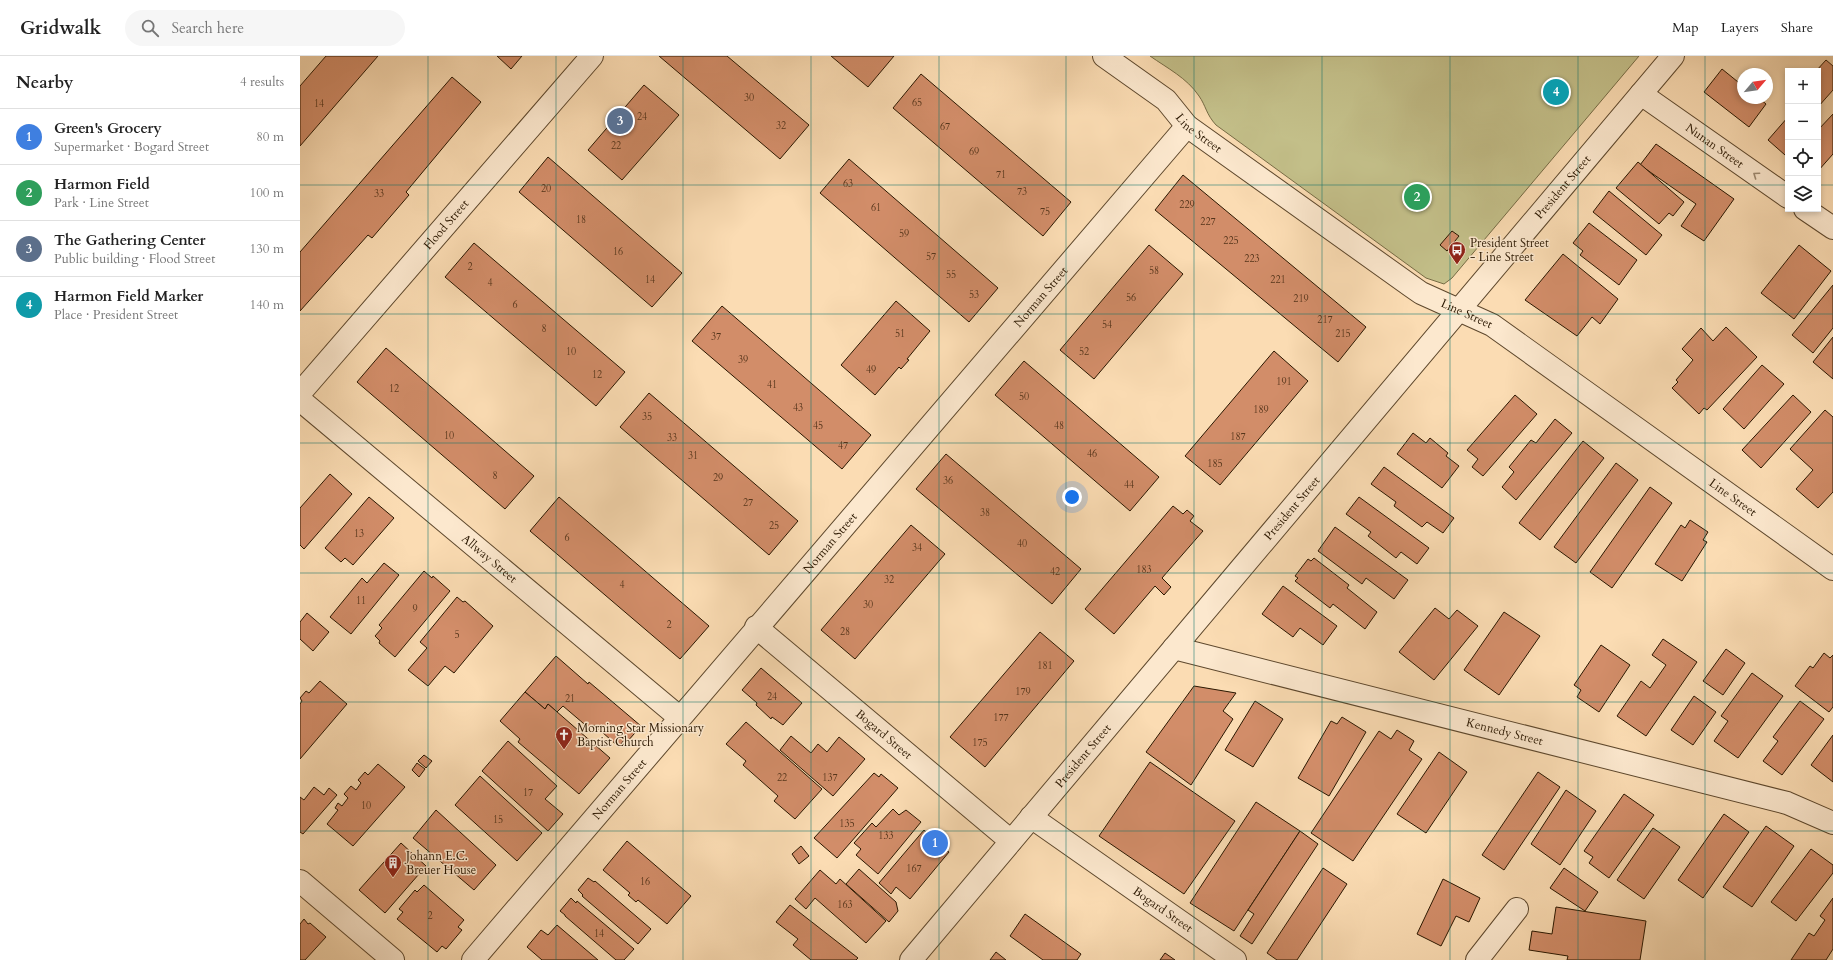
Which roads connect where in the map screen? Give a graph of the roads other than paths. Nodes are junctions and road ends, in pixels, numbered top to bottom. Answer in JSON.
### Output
{"nodes":[{"id":1,"x":592,"y":56,"type":"edge"},
{"id":2,"x":1104,"y":56,"type":"edge"},
{"id":3,"x":1673,"y":56,"type":"edge"},
{"id":4,"x":1641,"y":94,"type":"junction"},
{"id":5,"x":1187,"y":126,"type":"junction"},
{"id":6,"x":1785,"y":195,"type":"edge"},
{"id":7,"x":1809,"y":212,"type":"edge"},
{"id":8,"x":1833,"y":228,"type":"edge"},
{"id":9,"x":1459,"y":311,"type":"junction"},
{"id":10,"x":300,"y":393,"type":"edge"},
{"id":11,"x":300,"y":400,"type":"edge"},
{"id":12,"x":1833,"y":569,"type":"edge"},
{"id":13,"x":756,"y":627,"type":"junction"},
{"id":14,"x":1174,"y":648,"type":"junction"},
{"id":15,"x":679,"y":717,"type":"junction"},
{"id":16,"x":1031,"y":817,"type":"junction"},
{"id":17,"x":1833,"y":823,"type":"edge"},
{"id":18,"x":1011,"y":841,"type":"junction"},
{"id":19,"x":300,"y":881,"type":"edge"},
{"id":20,"x":1517,"y":909,"type":"dead end"},
{"id":21,"x":393,"y":960,"type":"edge"},
{"id":22,"x":473,"y":960,"type":"edge"},
{"id":23,"x":911,"y":960,"type":"edge"},
{"id":24,"x":1235,"y":960,"type":"edge"},
{"id":25,"x":1477,"y":960,"type":"edge"}],
"edges":[{"from":1,"to":10,"type":"street","name":"Flood Street"},
{"from":2,"to":5,"type":"street","name":"Line Street"},
{"from":3,"to":4,"type":"street","name":"President Street"},
{"from":6,"to":4,"type":"street","name":"Nunan Street","one_way":true},
{"from":4,"to":9,"type":"street","name":"President Street"},
{"from":5,"to":9,"type":"street","name":"Line Street"},
{"from":5,"to":13,"type":"street","name":"Norman Street"},
{"from":7,"to":8,"type":"street"},
{"from":9,"to":12,"type":"street","name":"Line Street"},
{"from":9,"to":14,"type":"street","name":"President Street"},
{"from":11,"to":15,"type":"street","name":"Allway Street"},
{"from":13,"to":15,"type":"street","name":"Norman Street"},
{"from":13,"to":18,"type":"street","name":"Bogard Street"},
{"from":14,"to":16,"type":"street","name":"President Street"},
{"from":14,"to":17,"type":"street","name":"Kennedy Street"},
{"from":15,"to":22,"type":"street","name":"Norman Street"},
{"from":16,"to":18,"type":"street","name":"President Street"},
{"from":16,"to":24,"type":"street","name":"Bogard Street"},
{"from":18,"to":23,"type":"street","name":"President Street"},
{"from":19,"to":21,"type":"street"},
{"from":20,"to":25,"type":"street"}]}
